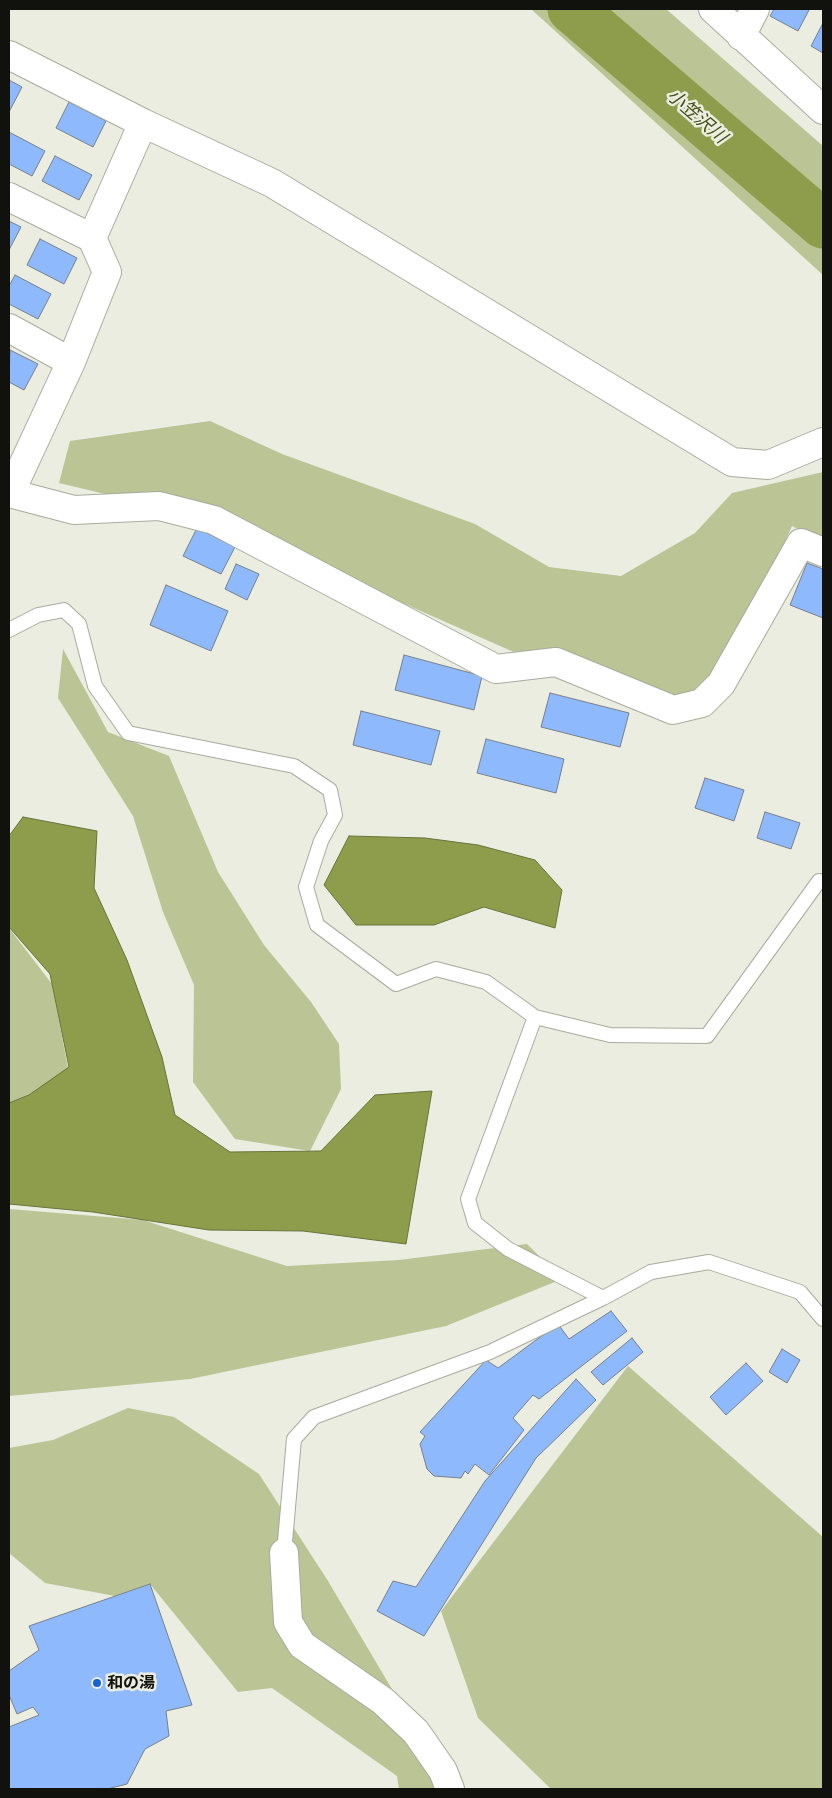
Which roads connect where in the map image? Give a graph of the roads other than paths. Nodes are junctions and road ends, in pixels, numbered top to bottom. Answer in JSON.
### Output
{"nodes":[{"id":1,"x":713,"y":9,"type":"edge"},
{"id":2,"x":755,"y":9,"type":"edge"},
{"id":3,"x":740,"y":36,"type":"junction"},
{"id":4,"x":9,"y":55,"type":"edge"},
{"id":5,"x":823,"y":110,"type":"edge"},
{"id":6,"x":144,"y":123,"type":"junction"},
{"id":7,"x":9,"y":197,"type":"edge"},
{"id":8,"x":92,"y":238,"type":"junction"},
{"id":9,"x":9,"y":328,"type":"edge"},
{"id":10,"x":71,"y":362,"type":"junction"},
{"id":11,"x":823,"y":442,"type":"edge"},
{"id":12,"x":9,"y":493,"type":"edge"},
{"id":13,"x":823,"y":552,"type":"edge"},
{"id":14,"x":9,"y":630,"type":"edge"},
{"id":15,"x":823,"y":882,"type":"edge"},
{"id":16,"x":535,"y":1017,"type":"junction"},
{"id":17,"x":603,"y":1298,"type":"junction"},
{"id":18,"x":823,"y":1319,"type":"edge"},
{"id":19,"x":284,"y":1553,"type":"joint"},
{"id":20,"x":450,"y":1789,"type":"edge"}],
"edges":[{"from":1,"to":3,"type":"street"},
{"from":2,"to":3,"type":"street"},
{"from":3,"to":5,"type":"street"},
{"from":4,"to":6,"type":"street"},
{"from":6,"to":8,"type":"street"},
{"from":6,"to":11,"type":"street"},
{"from":7,"to":8,"type":"street"},
{"from":8,"to":10,"type":"street"},
{"from":9,"to":10,"type":"street"},
{"from":10,"to":12,"type":"street"},
{"from":12,"to":13,"type":"street"},
{"from":14,"to":16,"type":"lane"},
{"from":15,"to":16,"type":"lane"},
{"from":16,"to":17,"type":"lane"},
{"from":17,"to":18,"type":"lane"},
{"from":17,"to":19,"type":"lane"},
{"from":19,"to":20,"type":"street"}]}
